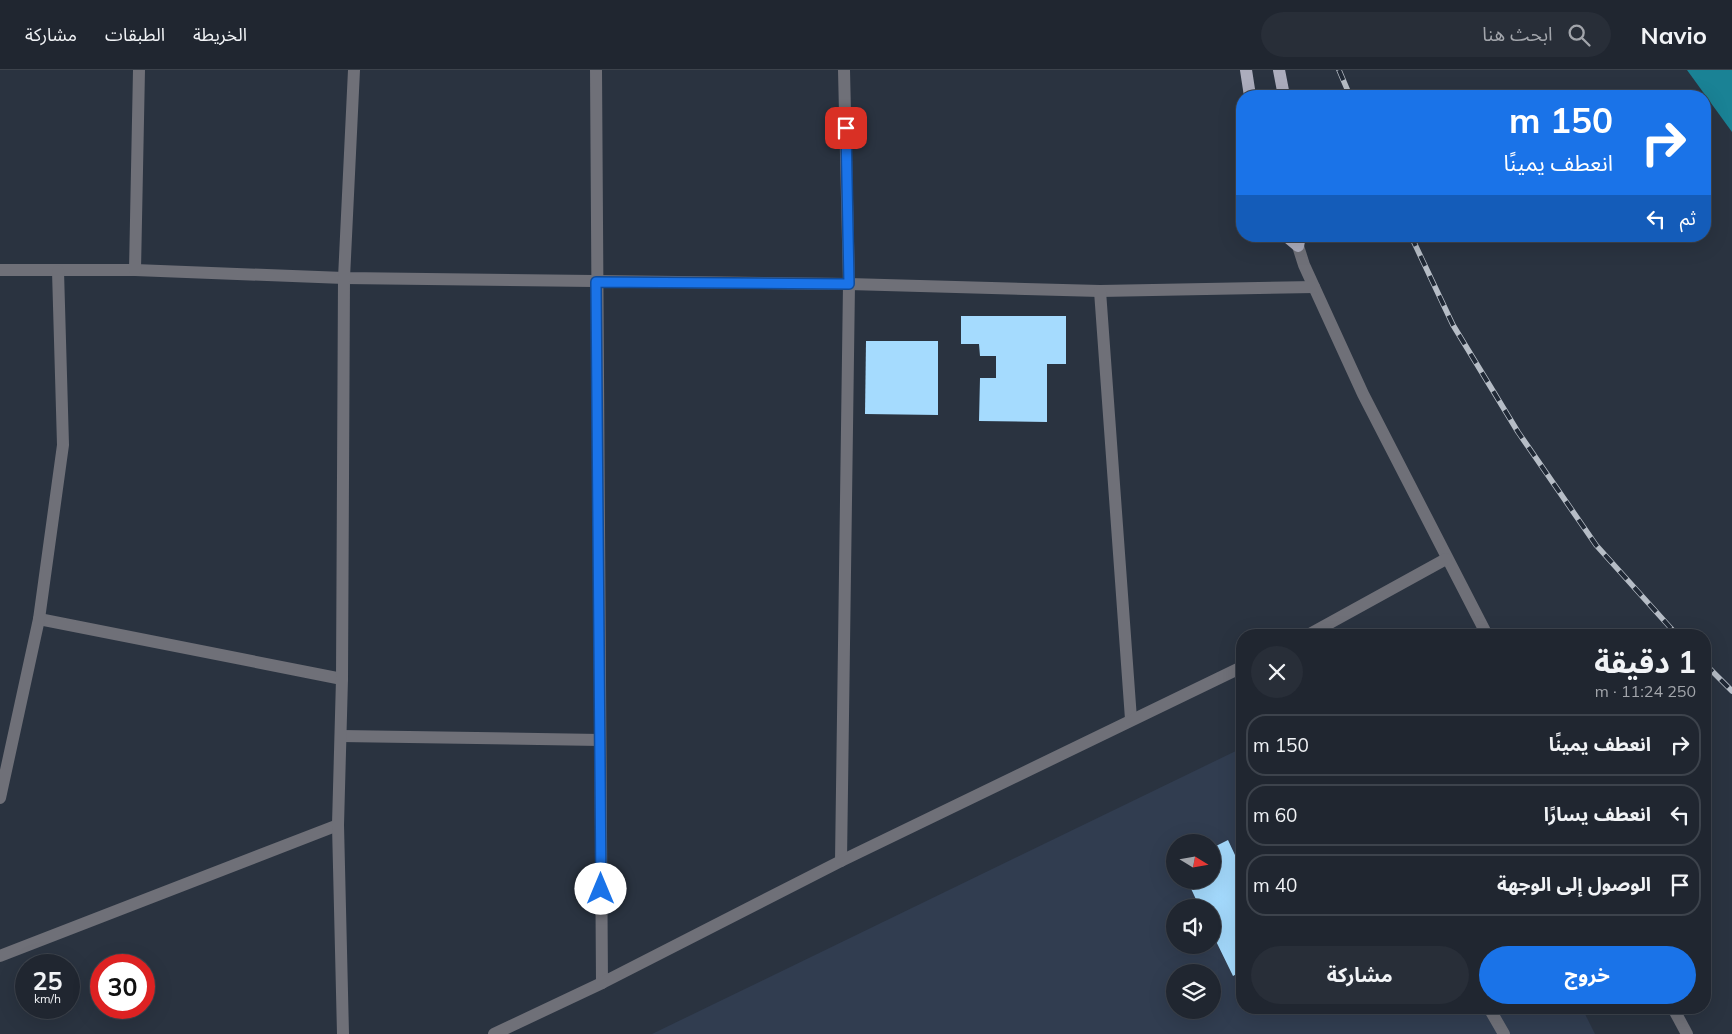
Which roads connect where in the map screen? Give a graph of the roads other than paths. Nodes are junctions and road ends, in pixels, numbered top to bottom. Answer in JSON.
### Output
{"nodes":[{"id":1,"x":139,"y":70,"type":"edge"},
{"id":2,"x":354,"y":70,"type":"edge"},
{"id":3,"x":596,"y":70,"type":"edge"},
{"id":4,"x":844,"y":70,"type":"edge"},
{"id":5,"x":1246,"y":70,"type":"edge"},
{"id":6,"x":1279,"y":70,"type":"edge"},
{"id":7,"x":1249,"y":90,"type":"edge"},
{"id":8,"x":1283,"y":90,"type":"edge"},
{"id":9,"x":1299,"y":242,"type":"edge"},
{"id":10,"x":0,"y":270,"type":"edge"},
{"id":11,"x":135,"y":270,"type":"junction"},
{"id":12,"x":58,"y":271,"type":"junction"},
{"id":13,"x":344,"y":278,"type":"junction"},
{"id":14,"x":596,"y":282,"type":"junction"},
{"id":15,"x":849,"y":284,"type":"junction"},
{"id":16,"x":1314,"y":287,"type":"junction"},
{"id":17,"x":1100,"y":292,"type":"junction"},
{"id":18,"x":1446,"y":559,"type":"junction"},
{"id":19,"x":39,"y":619,"type":"junction"},
{"id":20,"x":1319,"y":629,"type":"edge"},
{"id":21,"x":1484,"y":629,"type":"edge"},
{"id":22,"x":1236,"y":670,"type":"edge"},
{"id":23,"x":342,"y":679,"type":"junction"},
{"id":24,"x":1131,"y":719,"type":"junction"},
{"id":25,"x":341,"y":736,"type":"junction"},
{"id":26,"x":600,"y":740,"type":"junction"},
{"id":27,"x":0,"y":798,"type":"edge"},
{"id":28,"x":338,"y":826,"type":"junction"},
{"id":29,"x":841,"y":861,"type":"junction"},
{"id":30,"x":0,"y":956,"type":"edge"},
{"id":31,"x":602,"y":983,"type":"junction"},
{"id":32,"x":1492,"y":1014,"type":"edge"},
{"id":33,"x":1676,"y":1014,"type":"edge"},
{"id":34,"x":343,"y":1034,"type":"edge"},
{"id":35,"x":494,"y":1034,"type":"edge"},
{"id":36,"x":1504,"y":1034,"type":"edge"},
{"id":37,"x":1686,"y":1034,"type":"edge"}],
"edges":[{"from":1,"to":11,"type":"street"},
{"from":2,"to":13,"type":"street"},
{"from":3,"to":14,"type":"street"},
{"from":4,"to":15,"type":"street"},
{"from":5,"to":7,"type":"main road"},
{"from":6,"to":8,"type":"main road"},
{"from":9,"to":16,"type":"street"},
{"from":10,"to":12,"type":"street"},
{"from":11,"to":12,"type":"street"},
{"from":11,"to":13,"type":"street"},
{"from":12,"to":19,"type":"street"},
{"from":13,"to":14,"type":"street"},
{"from":13,"to":23,"type":"street"},
{"from":14,"to":15,"type":"street"},
{"from":14,"to":26,"type":"street"},
{"from":15,"to":17,"type":"street"},
{"from":15,"to":29,"type":"street"},
{"from":16,"to":17,"type":"street"},
{"from":16,"to":18,"type":"street"},
{"from":17,"to":24,"type":"street"},
{"from":18,"to":20,"type":"street"},
{"from":18,"to":21,"type":"street"},
{"from":19,"to":23,"type":"street"},
{"from":19,"to":27,"type":"street"},
{"from":22,"to":24,"type":"street"},
{"from":23,"to":25,"type":"street"},
{"from":24,"to":29,"type":"street"},
{"from":25,"to":26,"type":"street"},
{"from":25,"to":28,"type":"street"},
{"from":26,"to":31,"type":"street"},
{"from":28,"to":30,"type":"street"},
{"from":28,"to":34,"type":"street"},
{"from":29,"to":31,"type":"street"},
{"from":31,"to":35,"type":"street"},
{"from":32,"to":36,"type":"street"},
{"from":33,"to":37,"type":"street"}]}
